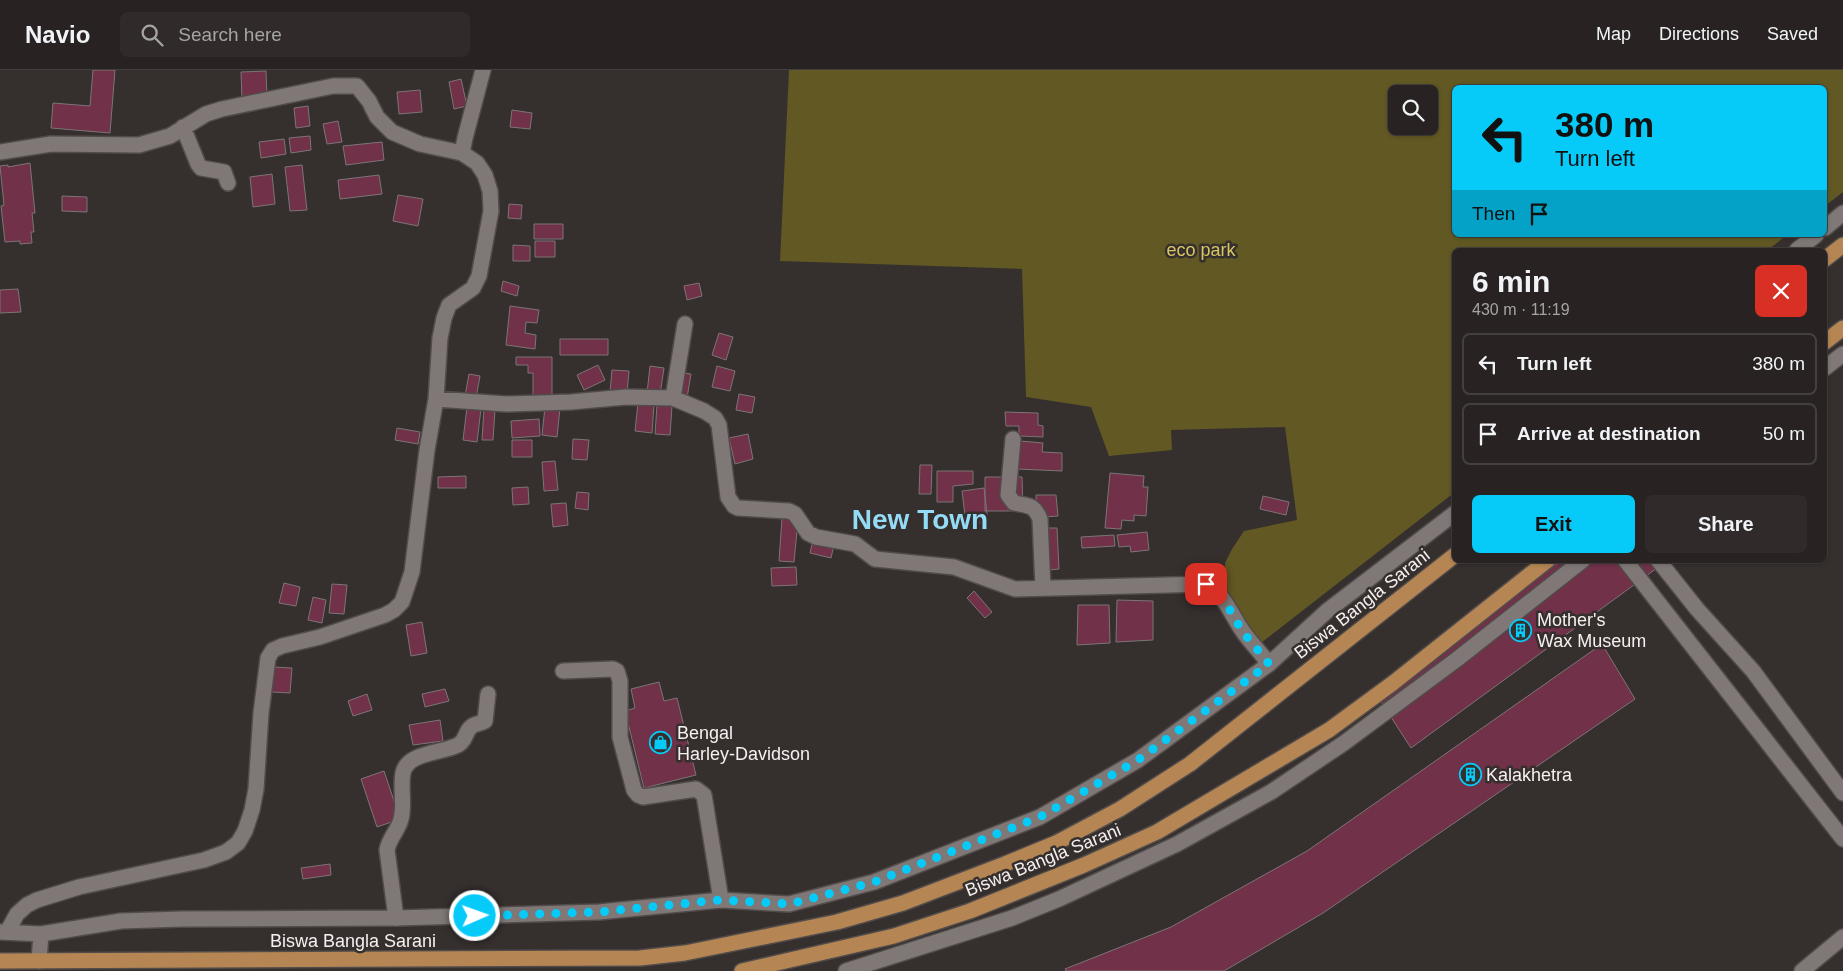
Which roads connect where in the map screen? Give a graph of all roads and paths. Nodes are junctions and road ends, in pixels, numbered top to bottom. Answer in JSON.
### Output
{"nodes":[{"id":1,"x":483,"y":70,"type":"edge"},
{"id":2,"x":183,"y":127,"type":"junction"},
{"id":3,"x":0,"y":152,"type":"edge"},
{"id":4,"x":462,"y":154,"type":"junction"},
{"id":5,"x":228,"y":184,"type":"dead end"},
{"id":6,"x":1843,"y":213,"type":"edge"},
{"id":7,"x":1827,"y":226,"type":"edge"},
{"id":8,"x":1813,"y":237,"type":"edge"},
{"id":9,"x":1843,"y":245,"type":"edge"},
{"id":10,"x":1800,"y":248,"type":"edge"},
{"id":11,"x":1827,"y":257,"type":"edge"},
{"id":12,"x":685,"y":324,"type":"dead end"},
{"id":13,"x":1843,"y":328,"type":"edge"},
{"id":14,"x":1827,"y":340,"type":"edge"},
{"id":15,"x":1843,"y":354,"type":"edge"},
{"id":16,"x":1827,"y":366,"type":"edge"},
{"id":17,"x":673,"y":398,"type":"junction"},
{"id":18,"x":436,"y":399,"type":"junction"},
{"id":19,"x":1013,"y":439,"type":"dead end"},
{"id":20,"x":1452,"y":515,"type":"edge"},
{"id":21,"x":1452,"y":557,"type":"edge"},
{"id":22,"x":1544,"y":563,"type":"edge"},
{"id":23,"x":1579,"y":563,"type":"edge"},
{"id":24,"x":1627,"y":563,"type":"edge"},
{"id":25,"x":1660,"y":563,"type":"edge"},
{"id":26,"x":1043,"y":588,"type":"junction"},
{"id":27,"x":1269,"y":664,"type":"junction"},
{"id":28,"x":563,"y":671,"type":"dead end"},
{"id":29,"x":488,"y":694,"type":"dead end"},
{"id":30,"x":1843,"y":793,"type":"edge"},
{"id":31,"x":1843,"y":839,"type":"edge"},
{"id":32,"x":720,"y":900,"type":"junction"},
{"id":33,"x":396,"y":918,"type":"junction"},
{"id":34,"x":3,"y":932,"type":"edge"},
{"id":35,"x":41,"y":934,"type":"junction"},
{"id":36,"x":1843,"y":937,"type":"edge"},
{"id":37,"x":0,"y":961,"type":"edge"},
{"id":38,"x":39,"y":961,"type":"junction"},
{"id":39,"x":742,"y":971,"type":"edge"},
{"id":40,"x":846,"y":971,"type":"edge"},
{"id":41,"x":1802,"y":971,"type":"edge"}],
"edges":[{"from":1,"to":4,"type":"street"},
{"from":2,"to":3,"type":"street"},
{"from":2,"to":4,"type":"street"},
{"from":2,"to":5,"type":"street"},
{"from":4,"to":18,"type":"street"},
{"from":6,"to":7,"type":"street"},
{"from":8,"to":10,"type":"street"},
{"from":9,"to":11,"type":"main road"},
{"from":12,"to":17,"type":"street"},
{"from":13,"to":14,"type":"main road"},
{"from":15,"to":16,"type":"street"},
{"from":17,"to":18,"type":"street"},
{"from":17,"to":26,"type":"street"},
{"from":18,"to":34,"type":"street"},
{"from":19,"to":26,"type":"street"},
{"from":20,"to":27,"type":"street"},
{"from":21,"to":38,"type":"main road","name":"Biswa Bangla Sarani"},
{"from":22,"to":39,"type":"main road","name":"Biswa Bangla Sarani"},
{"from":23,"to":40,"type":"street"},
{"from":24,"to":31,"type":"street"},
{"from":25,"to":30,"type":"street"},
{"from":26,"to":27,"type":"street"},
{"from":27,"to":32,"type":"street"},
{"from":28,"to":32,"type":"street"},
{"from":29,"to":33,"type":"street"},
{"from":32,"to":33,"type":"street"},
{"from":33,"to":35,"type":"street"},
{"from":34,"to":35,"type":"street"},
{"from":35,"to":38,"type":"street"},
{"from":36,"to":41,"type":"street"},
{"from":37,"to":38,"type":"main road","name":"Biswa Bangla Sarani"}]}
